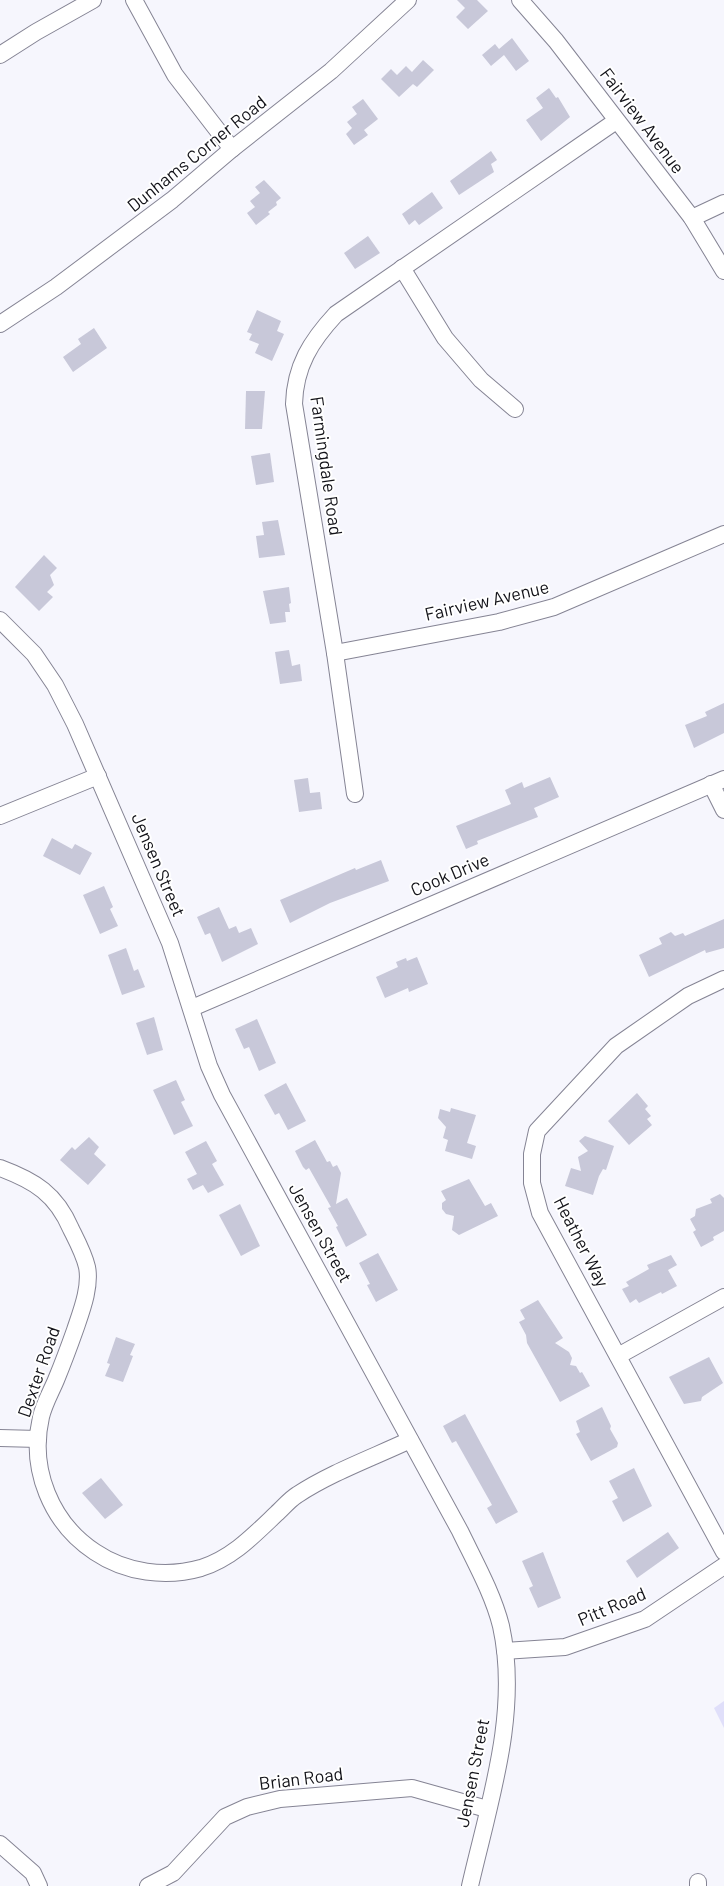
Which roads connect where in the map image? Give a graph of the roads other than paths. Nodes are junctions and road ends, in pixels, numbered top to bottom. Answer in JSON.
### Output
{"nodes":[{"id":1,"x":93,"y":0,"type":"edge"},
{"id":2,"x":134,"y":0,"type":"edge"},
{"id":3,"x":408,"y":0,"type":"edge"},
{"id":4,"x":520,"y":0,"type":"edge"},
{"id":5,"x":0,"y":55,"type":"edge"},
{"id":6,"x":616,"y":121,"type":"junction"},
{"id":7,"x":232,"y":148,"type":"junction"},
{"id":8,"x":724,"y":203,"type":"edge"},
{"id":9,"x":692,"y":218,"type":"junction"},
{"id":10,"x":402,"y":268,"type":"junction"},
{"id":11,"x":724,"y":271,"type":"edge"},
{"id":12,"x":0,"y":324,"type":"edge"},
{"id":13,"x":515,"y":409,"type":"dead end"},
{"id":14,"x":724,"y":534,"type":"edge"},
{"id":15,"x":0,"y":620,"type":"edge"},
{"id":16,"x":335,"y":653,"type":"junction"},
{"id":17,"x":98,"y":776,"type":"junction"},
{"id":18,"x":718,"y":782,"type":"edge"},
{"id":19,"x":355,"y":794,"type":"dead end"},
{"id":20,"x":724,"y":810,"type":"edge"},
{"id":21,"x":0,"y":816,"type":"edge"},
{"id":22,"x":724,"y":979,"type":"edge"},
{"id":23,"x":192,"y":1008,"type":"junction"},
{"id":24,"x":0,"y":1168,"type":"edge"},
{"id":25,"x":724,"y":1297,"type":"edge"},
{"id":26,"x":618,"y":1356,"type":"junction"},
{"id":27,"x":0,"y":1438,"type":"edge"},
{"id":28,"x":38,"y":1439,"type":"junction"},
{"id":29,"x":410,"y":1440,"type":"junction"},
{"id":30,"x":724,"y":1552,"type":"edge"},
{"id":31,"x":724,"y":1566,"type":"edge"},
{"id":32,"x":505,"y":1652,"type":"junction"},
{"id":33,"x":487,"y":1809,"type":"junction"},
{"id":34,"x":0,"y":1844,"type":"edge"},
{"id":35,"x":39,"y":1886,"type":"edge"},
{"id":36,"x":148,"y":1886,"type":"edge"},
{"id":37,"x":470,"y":1886,"type":"edge"}],
"edges":[{"from":1,"to":5,"type":"street"},
{"from":2,"to":7,"type":"street"},
{"from":3,"to":7,"type":"street","name":"Dunhams Corner Road"},
{"from":4,"to":6,"type":"street","name":"Fairview Avenue"},
{"from":6,"to":9,"type":"street","name":"Fairview Avenue"},
{"from":6,"to":10,"type":"street","name":"Farmingdale Road"},
{"from":7,"to":12,"type":"street","name":"Dunhams Corner Road"},
{"from":8,"to":9,"type":"street"},
{"from":9,"to":11,"type":"street","name":"Fairview Avenue"},
{"from":10,"to":13,"type":"street"},
{"from":10,"to":16,"type":"street","name":"Farmingdale Road"},
{"from":14,"to":16,"type":"street","name":"Fairview Avenue"},
{"from":15,"to":17,"type":"street","name":"Jensen Street"},
{"from":16,"to":19,"type":"street","name":"Farmingdale Road"},
{"from":17,"to":21,"type":"street"},
{"from":17,"to":23,"type":"street","name":"Jensen Street"},
{"from":18,"to":20,"type":"street"},
{"from":18,"to":23,"type":"street","name":"Cook Drive"},
{"from":22,"to":26,"type":"street","name":"Heather Way"},
{"from":23,"to":29,"type":"street","name":"Jensen Street"},
{"from":24,"to":28,"type":"street","name":"Dexter Road"},
{"from":25,"to":26,"type":"street"},
{"from":26,"to":30,"type":"street","name":"Heather Way"},
{"from":27,"to":28,"type":"street"},
{"from":28,"to":29,"type":"street","name":"Dexter Road"},
{"from":29,"to":32,"type":"street","name":"Jensen Street"},
{"from":31,"to":32,"type":"street","name":"Pitt Road"},
{"from":32,"to":33,"type":"street","name":"Jensen Street"},
{"from":33,"to":36,"type":"street","name":"Brian Road"},
{"from":33,"to":37,"type":"street","name":"Jensen Street"},
{"from":34,"to":35,"type":"street"}]}
